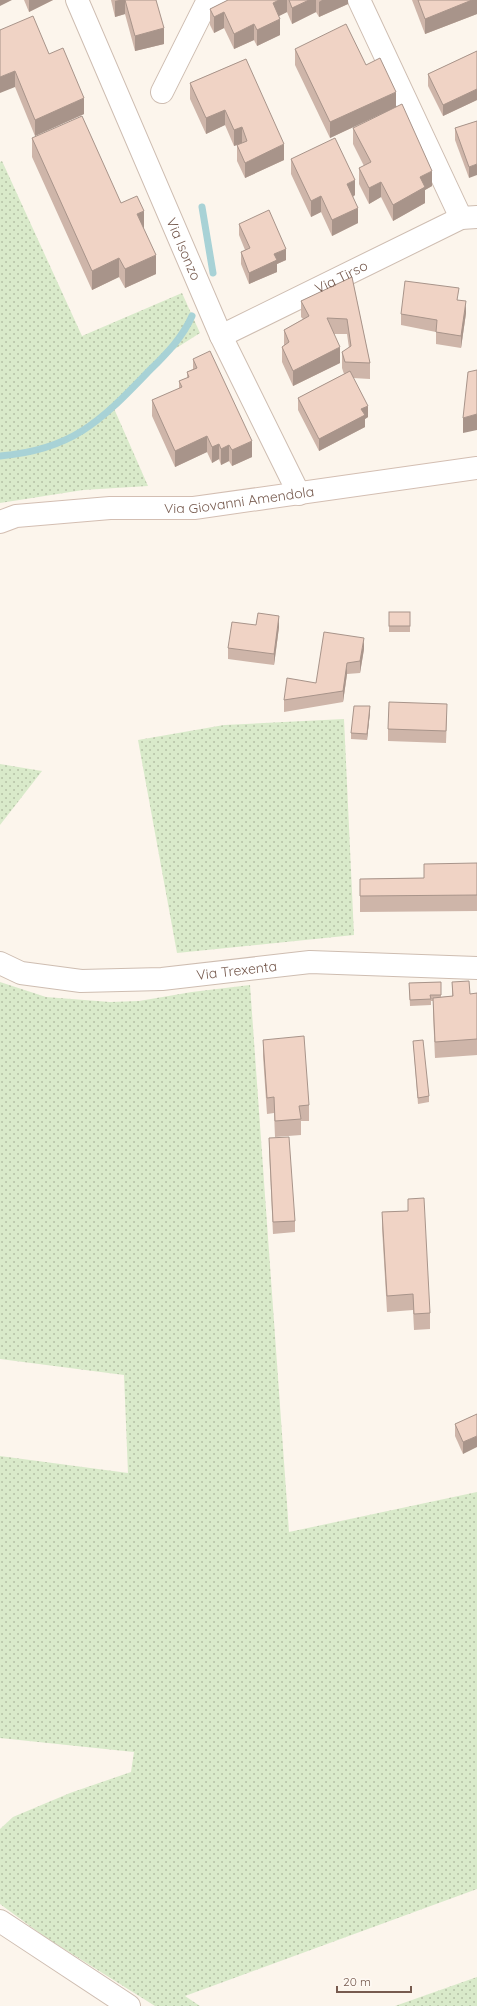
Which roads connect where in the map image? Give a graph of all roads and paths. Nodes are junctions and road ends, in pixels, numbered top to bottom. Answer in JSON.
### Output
{"nodes":[{"id":1,"x":76,"y":0,"type":"edge"},
{"id":2,"x":219,"y":0,"type":"edge"},
{"id":3,"x":359,"y":0,"type":"edge"},
{"id":4,"x":162,"y":92,"type":"dead end"},
{"id":5,"x":469,"y":218,"type":"edge"},
{"id":6,"x":221,"y":336,"type":"junction"},
{"id":7,"x":477,"y":468,"type":"edge"},
{"id":8,"x":299,"y":494,"type":"junction"},
{"id":9,"x":0,"y":522,"type":"edge"},
{"id":10,"x":0,"y":963,"type":"edge"},
{"id":11,"x":477,"y":968,"type":"edge"},
{"id":12,"x":0,"y":1921,"type":"edge"},
{"id":13,"x":129,"y":2006,"type":"edge"}],
"edges":[{"from":1,"to":6,"type":"street","name":"Via Isonzo"},
{"from":2,"to":4,"type":"street"},
{"from":3,"to":5,"type":"street","name":"Via Tirso"},
{"from":5,"to":6,"type":"street","name":"Via Tirso"},
{"from":6,"to":8,"type":"street","name":"Via Isonzo"},
{"from":7,"to":8,"type":"street","name":"Via Giovanni Amendola"},
{"from":8,"to":9,"type":"street","name":"Via Giovanni Amendola"},
{"from":10,"to":11,"type":"street","name":"Via Trexenta"},
{"from":12,"to":13,"type":"street"}]}
